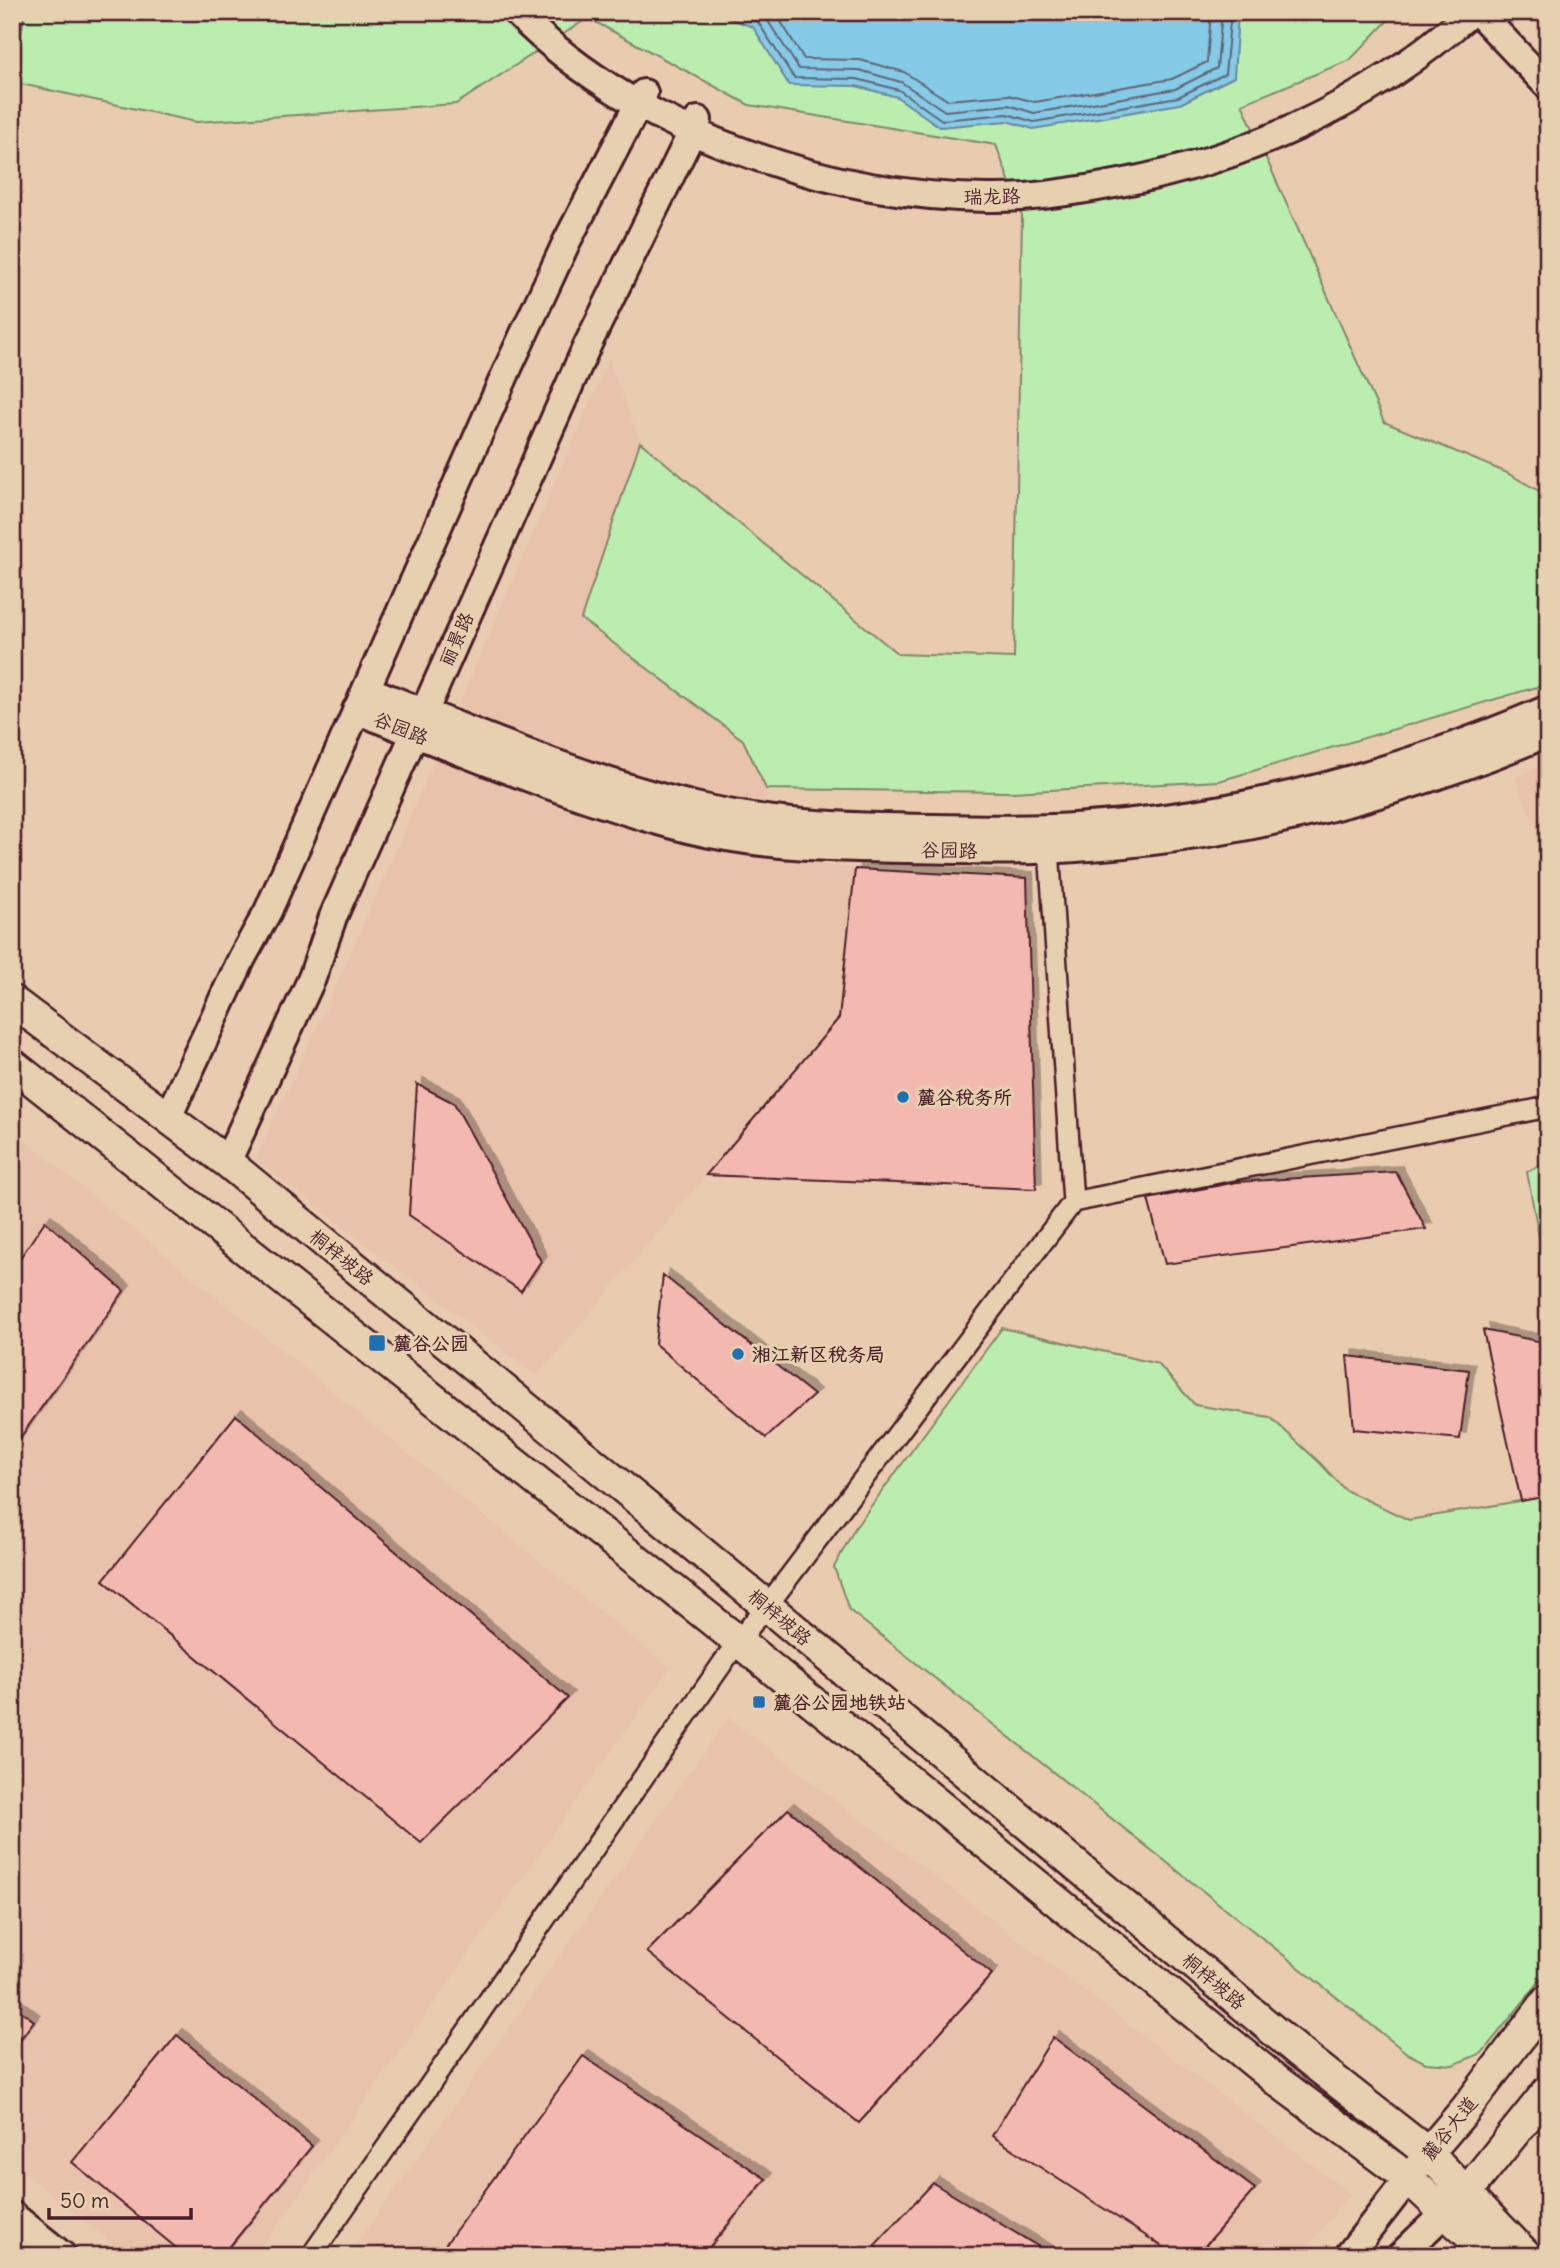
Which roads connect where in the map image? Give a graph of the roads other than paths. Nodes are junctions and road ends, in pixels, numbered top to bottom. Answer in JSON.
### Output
{"nodes":[{"id":1,"x":516,"y":12,"type":"edge"},
{"id":2,"x":531,"y":12,"type":"edge"},
{"id":3,"x":1452,"y":12,"type":"edge"},
{"id":4,"x":1471,"y":12,"type":"edge"},
{"id":5,"x":1478,"y":12,"type":"edge"},
{"id":6,"x":1494,"y":12,"type":"edge"},
{"id":7,"x":1548,"y":68,"type":"edge"},
{"id":8,"x":1548,"y":86,"type":"edge"},
{"id":9,"x":641,"y":99,"type":"junction"},
{"id":10,"x":695,"y":126,"type":"junction"},
{"id":11,"x":361,"y":699,"type":"junction"},
{"id":12,"x":1548,"y":709,"type":"edge"},
{"id":13,"x":419,"y":722,"type":"junction"},
{"id":14,"x":1548,"y":733,"type":"edge"},
{"id":15,"x":1049,"y":849,"type":"junction"},
{"id":16,"x":12,"y":1001,"type":"edge"},
{"id":17,"x":12,"y":1064,"type":"edge"},
{"id":18,"x":1548,"y":1107,"type":"edge"},
{"id":19,"x":167,"y":1117,"type":"junction"},
{"id":20,"x":227,"y":1162,"type":"junction"},
{"id":21,"x":1073,"y":1202,"type":"junction"},
{"id":22,"x":767,"y":1606,"type":"junction"},
{"id":23,"x":738,"y":1641,"type":"junction"},
{"id":24,"x":1548,"y":2000,"type":"edge"},
{"id":25,"x":1548,"y":2091,"type":"edge"},
{"id":26,"x":1428,"y":2153,"type":"junction"},
{"id":27,"x":1408,"y":2178,"type":"junction"},
{"id":28,"x":1456,"y":2202,"type":"junction"},
{"id":29,"x":12,"y":2214,"type":"edge"},
{"id":30,"x":12,"y":2241,"type":"edge"},
{"id":31,"x":31,"y":2256,"type":"edge"},
{"id":32,"x":64,"y":2256,"type":"edge"},
{"id":33,"x":311,"y":2256,"type":"edge"},
{"id":34,"x":1348,"y":2256,"type":"edge"},
{"id":35,"x":1400,"y":2256,"type":"edge"},
{"id":36,"x":1492,"y":2256,"type":"edge"},
{"id":37,"x":1527,"y":2256,"type":"edge"}],
"edges":[{"from":1,"to":9,"type":"main road","name":"瑞龙路"},
{"from":2,"to":9,"type":"main road","name":"瑞龙路"},
{"from":3,"to":10,"type":"main road","name":"瑞龙路"},
{"from":4,"to":10,"type":"main road","name":"瑞龙路"},
{"from":5,"to":8,"type":"main road"},
{"from":6,"to":7,"type":"main road"},
{"from":9,"to":10,"type":"main road","name":"瑞龙路"},
{"from":9,"to":11,"type":"main road"},
{"from":10,"to":13,"type":"main road","name":"丽景路"},
{"from":11,"to":13,"type":"main road","name":"谷园路"},
{"from":11,"to":19,"type":"main road"},
{"from":12,"to":13,"type":"main road","name":"谷园路"},
{"from":13,"to":15,"type":"main road","name":"谷园路"},
{"from":13,"to":20,"type":"main road","name":"丽景路"},
{"from":14,"to":15,"type":"main road","name":"谷园路"},
{"from":15,"to":21,"type":"street"},
{"from":16,"to":19,"type":"main road","name":"桐梓坡路"},
{"from":17,"to":23,"type":"main road","name":"桐梓坡路"},
{"from":18,"to":21,"type":"street"},
{"from":19,"to":20,"type":"main road","name":"桐梓坡路"},
{"from":20,"to":22,"type":"main road","name":"桐梓坡路"},
{"from":21,"to":22,"type":"street"},
{"from":22,"to":23,"type":"street"},
{"from":22,"to":26,"type":"main road","name":"桐梓坡路"},
{"from":23,"to":27,"type":"main road","name":"桐梓坡路"},
{"from":23,"to":33,"type":"street"},
{"from":24,"to":26,"type":"main road","name":"麓谷大道"},
{"from":25,"to":28,"type":"main road"},
{"from":26,"to":27,"type":"main road","name":"麓谷大道"},
{"from":26,"to":28,"type":"main road","name":"桐梓坡路"},
{"from":27,"to":28,"type":"main road","name":"桐梓坡路"},
{"from":27,"to":34,"type":"main road","name":"麓谷大道"},
{"from":28,"to":35,"type":"main road"},
{"from":28,"to":36,"type":"main road","name":"桐梓坡路"},
{"from":28,"to":37,"type":"main road","name":"桐梓坡路"},
{"from":29,"to":32,"type":"main road"},
{"from":30,"to":31,"type":"main road"}]}
